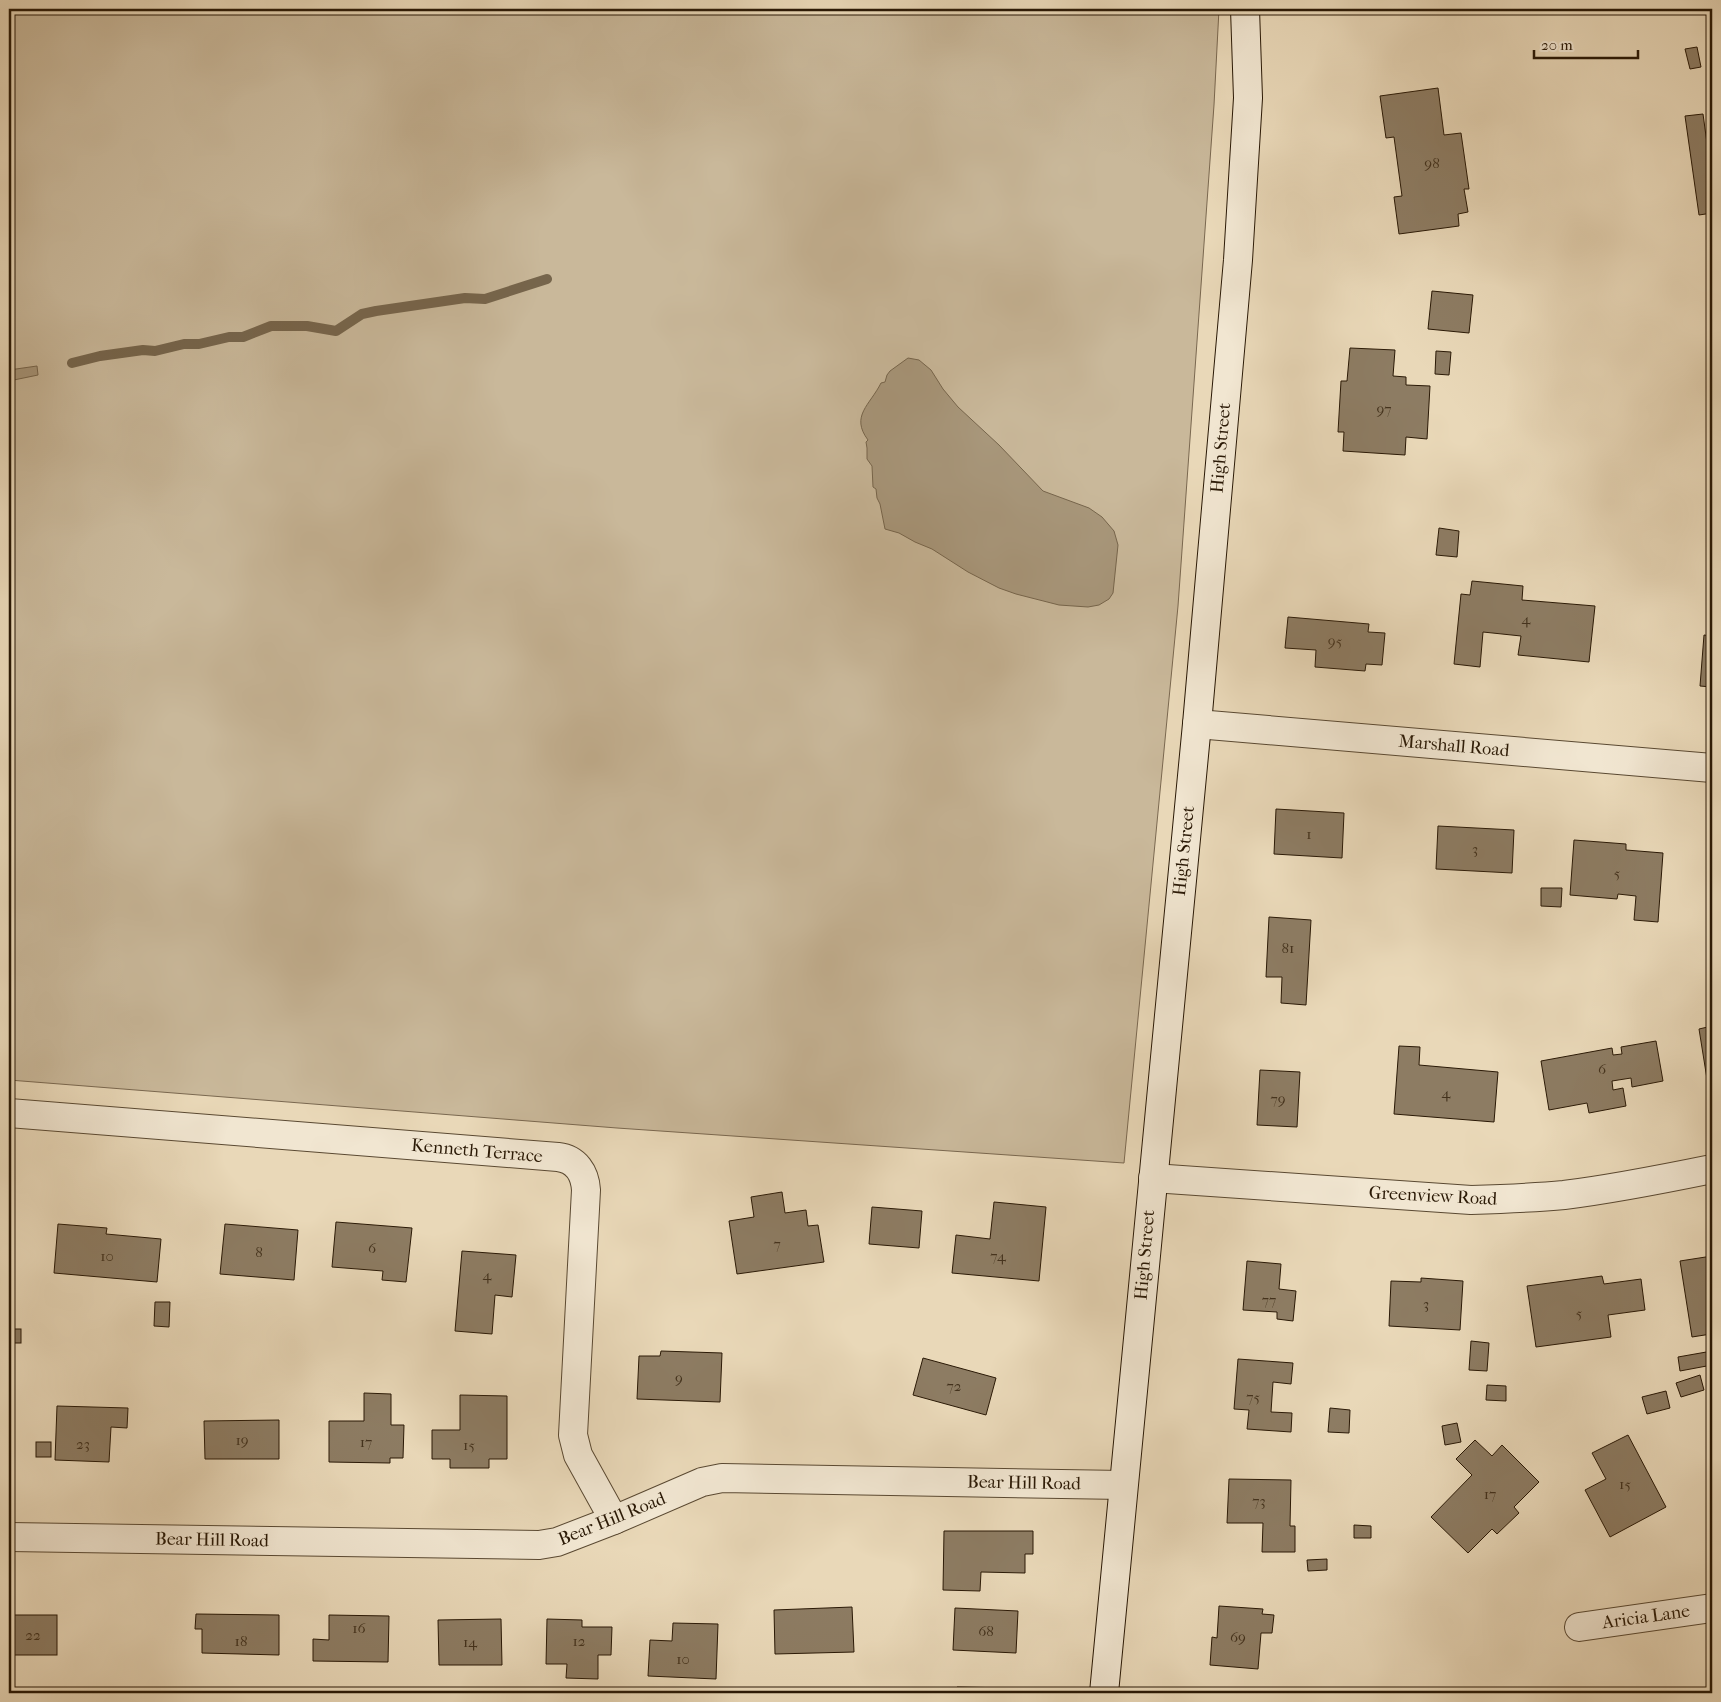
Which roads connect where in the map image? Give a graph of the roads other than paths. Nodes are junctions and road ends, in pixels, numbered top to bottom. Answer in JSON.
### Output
{"nodes":[{"id":1,"x":1245,"y":9,"type":"edge"},
{"id":2,"x":1196,"y":724,"type":"junction"},
{"id":3,"x":1712,"y":768,"type":"edge"},
{"id":4,"x":9,"y":1113,"type":"edge"},
{"id":5,"x":1712,"y":1170,"type":"edge"},
{"id":6,"x":1152,"y":1178,"type":"junction"},
{"id":7,"x":1123,"y":1485,"type":"junction"},
{"id":8,"x":614,"y":1520,"type":"junction"},
{"id":9,"x":9,"y":1537,"type":"edge"},
{"id":10,"x":1712,"y":1608,"type":"edge"},
{"id":11,"x":1579,"y":1627,"type":"dead end"},
{"id":12,"x":1104,"y":1693,"type":"edge"}],
"edges":[{"from":1,"to":2,"type":"street","name":"High Street"},
{"from":2,"to":3,"type":"street","name":"Marshall Road"},
{"from":2,"to":6,"type":"street","name":"High Street"},
{"from":4,"to":8,"type":"street","name":"Kenneth Terrace"},
{"from":5,"to":6,"type":"street","name":"Greenview Road"},
{"from":6,"to":7,"type":"street","name":"High Street"},
{"from":7,"to":8,"type":"street","name":"Bear Hill Road"},
{"from":7,"to":12,"type":"street","name":"High Street"},
{"from":8,"to":9,"type":"street","name":"Bear Hill Road"},
{"from":10,"to":11,"type":"street","name":"Aricia Lane"}]}
